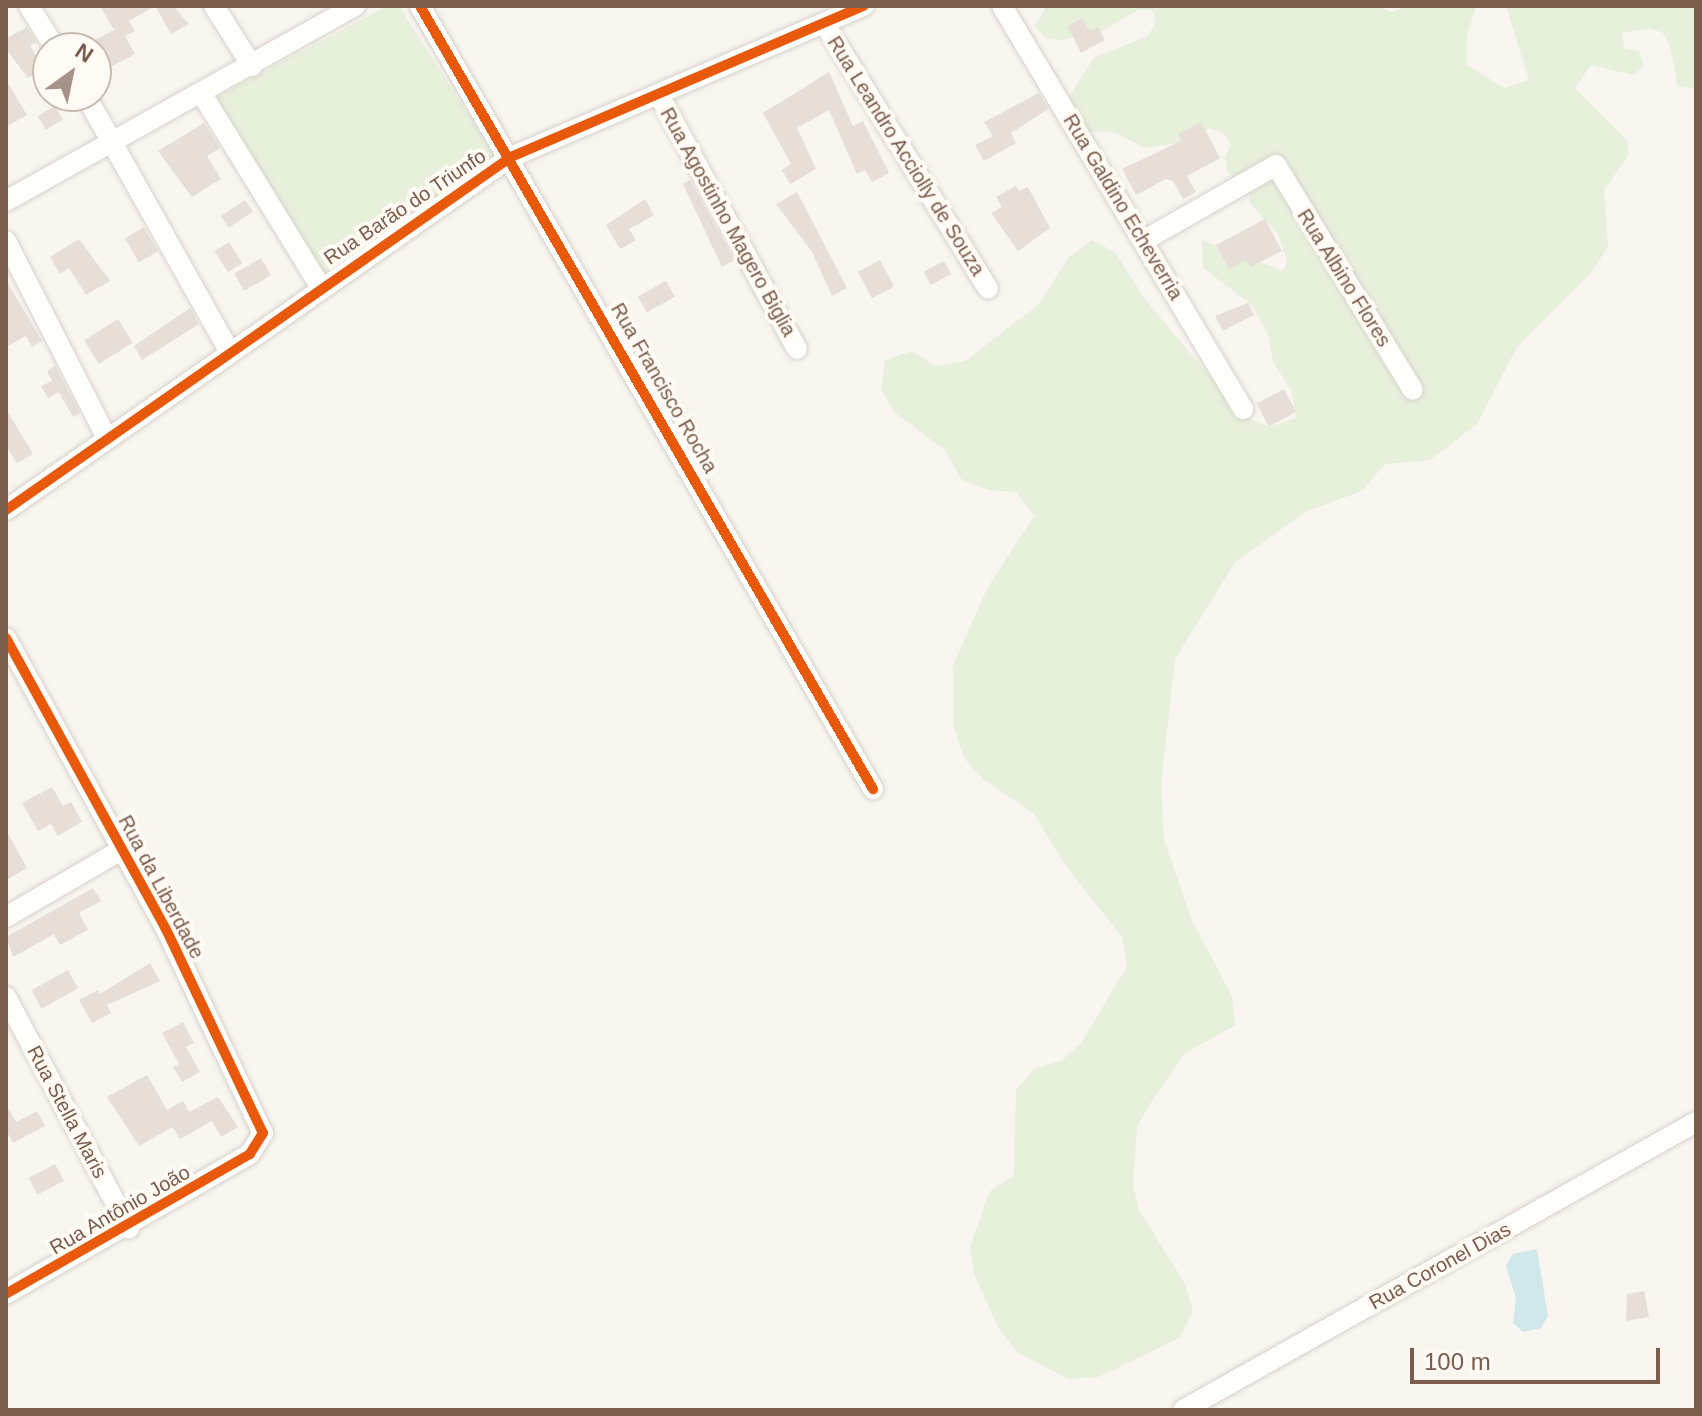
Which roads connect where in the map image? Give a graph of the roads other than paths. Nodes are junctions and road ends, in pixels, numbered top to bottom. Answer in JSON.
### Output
{"nodes":[{"id":1,"x":29,"y":6,"type":"edge"},
{"id":2,"x":214,"y":6,"type":"edge"},
{"id":3,"x":355,"y":6,"type":"edge"},
{"id":4,"x":420,"y":6,"type":"edge"},
{"id":5,"x":864,"y":6,"type":"edge"},
{"id":6,"x":1002,"y":6,"type":"edge"},
{"id":7,"x":824,"y":23,"type":"junction"},
{"id":8,"x":45,"y":32,"type":"edge"},
{"id":9,"x":252,"y":66,"type":"junction"},
{"id":10,"x":202,"y":94,"type":"junction"},
{"id":11,"x":659,"y":95,"type":"junction"},
{"id":12,"x":96,"y":112,"type":"edge"},
{"id":13,"x":114,"y":141,"type":"junction"},
{"id":14,"x":511,"y":157,"type":"junction"},
{"id":15,"x":6,"y":201,"type":"edge"},
{"id":16,"x":6,"y":241,"type":"edge"},
{"id":17,"x":1143,"y":241,"type":"junction"},
{"id":18,"x":320,"y":286,"type":"junction"},
{"id":19,"x":988,"y":289,"type":"dead end"},
{"id":20,"x":797,"y":349,"type":"dead end"},
{"id":21,"x":230,"y":353,"type":"junction"},
{"id":22,"x":1413,"y":390,"type":"dead end"},
{"id":23,"x":1243,"y":409,"type":"dead end"},
{"id":24,"x":107,"y":438,"type":"junction"},
{"id":25,"x":6,"y":510,"type":"edge"},
{"id":26,"x":6,"y":638,"type":"edge"},
{"id":27,"x":873,"y":789,"type":"dead end"},
{"id":28,"x":121,"y":850,"type":"junction"},
{"id":29,"x":6,"y":917,"type":"edge"},
{"id":30,"x":6,"y":997,"type":"edge"},
{"id":31,"x":1696,"y":1122,"type":"edge"},
{"id":32,"x":250,"y":1154,"type":"joint"},
{"id":33,"x":129,"y":1228,"type":"junction"},
{"id":34,"x":6,"y":1294,"type":"edge"},
{"id":35,"x":1183,"y":1410,"type":"edge"}],
"edges":[{"from":1,"to":8,"type":"street"},
{"from":2,"to":9,"type":"street"},
{"from":3,"to":9,"type":"street"},
{"from":4,"to":14,"type":"street","name":"Rua Francisco Rocha"},
{"from":5,"to":7,"type":"street","name":"Rua Barão do Triunfo"},
{"from":6,"to":17,"type":"street","name":"Rua Galdino Echeverria"},
{"from":7,"to":11,"type":"street","name":"Rua Barão do Triunfo"},
{"from":7,"to":19,"type":"street","name":"Rua Leandro Acciolly de Souza"},
{"from":9,"to":10,"type":"street"},
{"from":10,"to":13,"type":"street"},
{"from":10,"to":18,"type":"street"},
{"from":11,"to":14,"type":"street","name":"Rua Barão do Triunfo"},
{"from":11,"to":20,"type":"street","name":"Rua Agostinho Magero Biglia"},
{"from":12,"to":13,"type":"street"},
{"from":13,"to":15,"type":"street"},
{"from":13,"to":21,"type":"street"},
{"from":14,"to":18,"type":"street","name":"Rua Barão do Triunfo"},
{"from":14,"to":27,"type":"street","name":"Rua Francisco Rocha"},
{"from":16,"to":24,"type":"street"},
{"from":17,"to":22,"type":"street","name":"Rua Albino Flores"},
{"from":17,"to":23,"type":"street","name":"Rua Galdino Echeverria"},
{"from":18,"to":21,"type":"street","name":"Rua Barão do Triunfo"},
{"from":21,"to":24,"type":"street","name":"Rua Barão do Triunfo"},
{"from":24,"to":25,"type":"street","name":"Rua Barão do Triunfo"},
{"from":26,"to":28,"type":"street","name":"Rua da Liberdade"},
{"from":28,"to":29,"type":"street"},
{"from":28,"to":32,"type":"street","name":"Rua da Liberdade"},
{"from":30,"to":33,"type":"street","name":"Rua Stella Maris"},
{"from":31,"to":35,"type":"street","name":"Rua Coronel Dias"},
{"from":32,"to":33,"type":"street","name":"Rua Antônio João"},
{"from":33,"to":34,"type":"street","name":"Rua Antônio João"}]}
